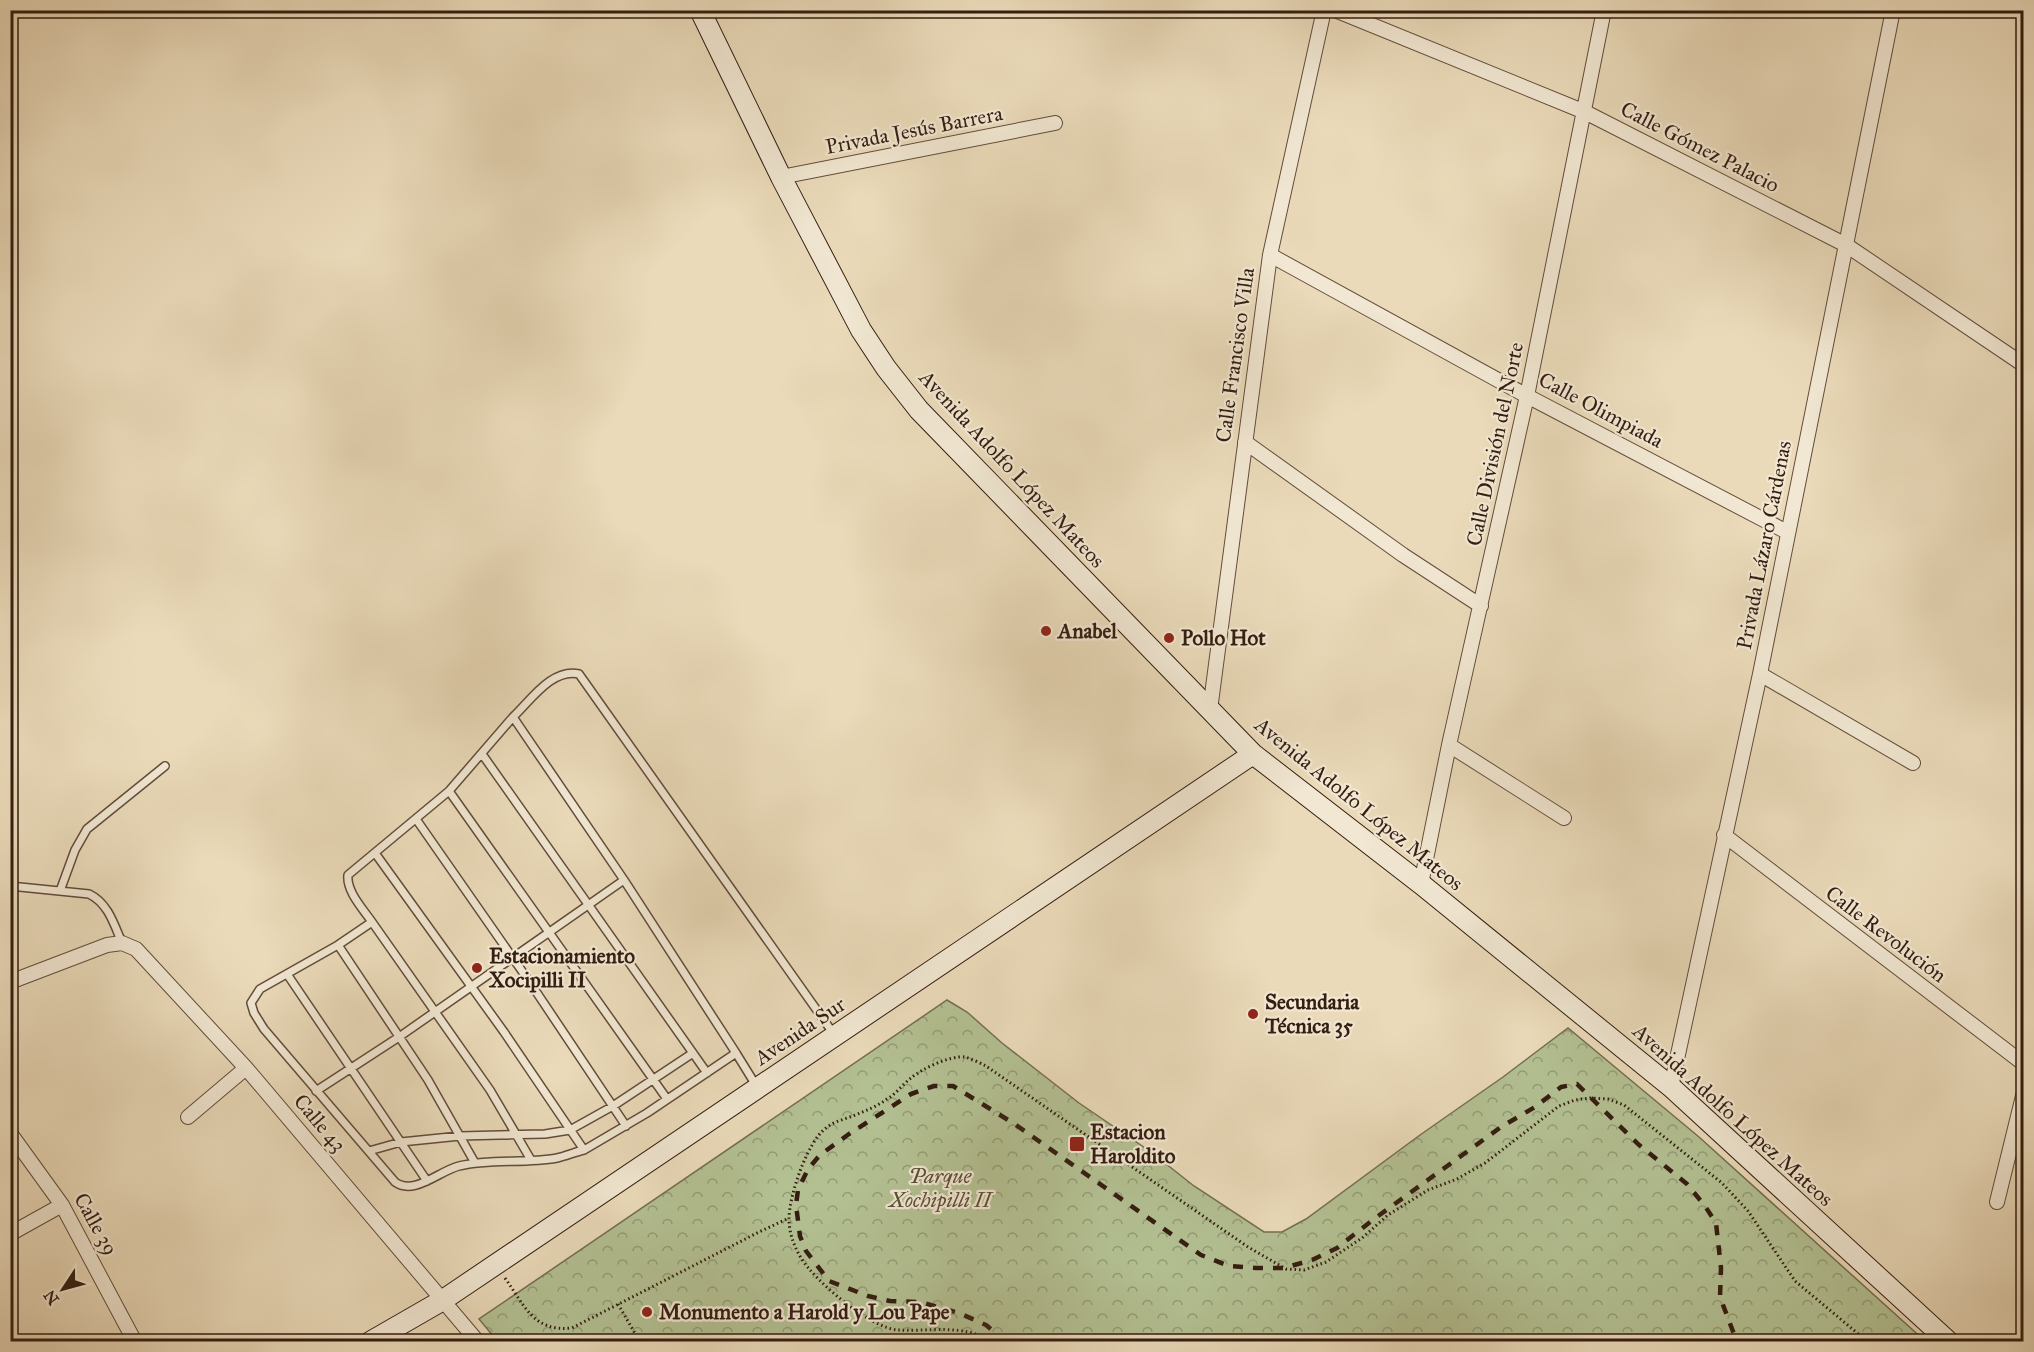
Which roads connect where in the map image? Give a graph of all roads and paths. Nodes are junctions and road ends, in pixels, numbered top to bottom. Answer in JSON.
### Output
{"nodes":[{"id":1,"x":700,"y":10,"type":"edge"},
{"id":2,"x":1324,"y":10,"type":"edge"},
{"id":3,"x":1335,"y":10,"type":"edge"},
{"id":4,"x":1604,"y":10,"type":"edge"},
{"id":5,"x":1893,"y":10,"type":"edge"},
{"id":6,"x":1585,"y":112,"type":"junction"},
{"id":7,"x":1055,"y":123,"type":"dead end"},
{"id":8,"x":781,"y":177,"type":"junction"},
{"id":9,"x":1846,"y":245,"type":"junction"},
{"id":10,"x":1270,"y":255,"type":"junction"},
{"id":11,"x":2024,"y":365,"type":"edge"},
{"id":12,"x":1527,"y":396,"type":"junction"},
{"id":13,"x":1245,"y":442,"type":"junction"},
{"id":14,"x":1787,"y":532,"type":"junction"},
{"id":15,"x":1482,"y":606,"type":"junction"},
{"id":16,"x":1760,"y":674,"type":"junction"},
{"id":17,"x":1209,"y":710,"type":"junction"},
{"id":18,"x":513,"y":717,"type":"junction"},
{"id":19,"x":1449,"y":745,"type":"junction"},
{"id":20,"x":482,"y":754,"type":"junction"},
{"id":21,"x":1253,"y":754,"type":"junction"},
{"id":22,"x":1913,"y":763,"type":"dead end"},
{"id":23,"x":165,"y":766,"type":"dead end"},
{"id":24,"x":449,"y":791,"type":"junction"},
{"id":25,"x":1564,"y":818,"type":"dead end"},
{"id":26,"x":416,"y":819,"type":"junction"},
{"id":27,"x":1724,"y":836,"type":"junction"},
{"id":28,"x":375,"y":853,"type":"junction"},
{"id":29,"x":624,"y":880,"type":"junction"},
{"id":30,"x":1421,"y":884,"type":"junction"},
{"id":31,"x":10,"y":886,"type":"edge"},
{"id":32,"x":60,"y":891,"type":"junction"},
{"id":33,"x":589,"y":905,"type":"junction"},
{"id":34,"x":372,"y":922,"type":"junction"},
{"id":35,"x":550,"y":933,"type":"junction"},
{"id":36,"x":122,"y":943,"type":"junction"},
{"id":37,"x":338,"y":945,"type":"junction"},
{"id":38,"x":513,"y":958,"type":"junction"},
{"id":39,"x":287,"y":974,"type":"junction"},
{"id":40,"x":10,"y":982,"type":"edge"},
{"id":41,"x":471,"y":988,"type":"junction"},
{"id":42,"x":436,"y":1011,"type":"junction"},
{"id":43,"x":835,"y":1036,"type":"junction"},
{"id":44,"x":399,"y":1037,"type":"junction"},
{"id":45,"x":693,"y":1053,"type":"junction"},
{"id":46,"x":736,"y":1053,"type":"junction"},
{"id":47,"x":2024,"y":1064,"type":"edge"},
{"id":48,"x":246,"y":1068,"type":"junction"},
{"id":49,"x":351,"y":1069,"type":"junction"},
{"id":50,"x":707,"y":1073,"type":"junction"},
{"id":51,"x":653,"y":1080,"type":"junction"},
{"id":52,"x":1671,"y":1087,"type":"junction"},
{"id":53,"x":758,"y":1088,"type":"junction"},
{"id":54,"x":316,"y":1091,"type":"junction"},
{"id":55,"x":2024,"y":1092,"type":"edge"},
{"id":56,"x":667,"y":1100,"type":"junction"},
{"id":57,"x":613,"y":1106,"type":"junction"},
{"id":58,"x":188,"y":1117,"type":"dead end"},
{"id":59,"x":626,"y":1126,"type":"junction"},
{"id":60,"x":570,"y":1130,"type":"junction"},
{"id":61,"x":10,"y":1133,"type":"edge"},
{"id":62,"x":517,"y":1134,"type":"junction"},
{"id":63,"x":460,"y":1136,"type":"junction"},
{"id":64,"x":401,"y":1142,"type":"junction"},
{"id":65,"x":584,"y":1150,"type":"junction"},
{"id":66,"x":369,"y":1151,"type":"junction"},
{"id":67,"x":531,"y":1160,"type":"junction"},
{"id":68,"x":475,"y":1163,"type":"junction"},
{"id":69,"x":427,"y":1180,"type":"junction"},
{"id":70,"x":1997,"y":1203,"type":"dead end"},
{"id":71,"x":62,"y":1205,"type":"junction"},
{"id":72,"x":789,"y":1218,"type":"junction"},
{"id":73,"x":10,"y":1234,"type":"edge"},
{"id":74,"x":496,"y":1265,"type":"junction"},
{"id":75,"x":443,"y":1300,"type":"junction"},
{"id":76,"x":618,"y":1304,"type":"junction"},
{"id":77,"x":135,"y":1341,"type":"edge"},
{"id":78,"x":370,"y":1341,"type":"edge"},
{"id":79,"x":477,"y":1341,"type":"edge"},
{"id":80,"x":640,"y":1341,"type":"edge"},
{"id":81,"x":992,"y":1341,"type":"edge"},
{"id":82,"x":1868,"y":1341,"type":"edge"},
{"id":83,"x":1949,"y":1341,"type":"edge"}],
"edges":[{"from":1,"to":8,"type":"street","name":"Avenida Adolfo López Mateos"},
{"from":2,"to":10,"type":"street","name":"Calle Francisco Villa"},
{"from":3,"to":6,"type":"street","name":"Calle Gómez Palacio"},
{"from":4,"to":6,"type":"street","name":"Calle División del Norte"},
{"from":5,"to":9,"type":"street","name":"Privada Lázaro Cárdenas"},
{"from":6,"to":9,"type":"street","name":"Calle Gómez Palacio"},
{"from":6,"to":12,"type":"street","name":"Calle División del Norte"},
{"from":7,"to":8,"type":"street","name":"Privada Jesús Barrera"},
{"from":8,"to":17,"type":"street","name":"Avenida Adolfo López Mateos"},
{"from":9,"to":11,"type":"street","name":"Calle Gómez Palacio"},
{"from":9,"to":14,"type":"street","name":"Privada Lázaro Cárdenas"},
{"from":10,"to":12,"type":"street","name":"Calle Olimpiada"},
{"from":10,"to":13,"type":"street","name":"Calle Francisco Villa"},
{"from":12,"to":14,"type":"street","name":"Calle Olimpiada"},
{"from":12,"to":15,"type":"street","name":"Calle División del Norte"},
{"from":13,"to":15,"type":"street"},
{"from":13,"to":17,"type":"street","name":"Calle Francisco Villa"},
{"from":14,"to":16,"type":"street","name":"Privada Lázaro Cárdenas"},
{"from":15,"to":19,"type":"street","name":"Calle División del Norte"},
{"from":16,"to":22,"type":"street"},
{"from":16,"to":27,"type":"street","name":"Privada Lázaro Cárdenas"},
{"from":17,"to":21,"type":"street","name":"Avenida Adolfo López Mateos"},
{"from":18,"to":20,"type":"lane"},
{"from":18,"to":29,"type":"lane"},
{"from":18,"to":43,"type":"lane"},
{"from":19,"to":25,"type":"street"},
{"from":19,"to":30,"type":"street","name":"Calle División del Norte"},
{"from":20,"to":24,"type":"lane"},
{"from":20,"to":33,"type":"lane"},
{"from":21,"to":30,"type":"street","name":"Avenida Adolfo López Mateos"},
{"from":21,"to":43,"type":"street","name":"Avenida Sur"},
{"from":23,"to":32,"type":"lane"},
{"from":24,"to":26,"type":"lane"},
{"from":24,"to":35,"type":"lane"},
{"from":26,"to":28,"type":"lane"},
{"from":26,"to":38,"type":"lane"},
{"from":27,"to":47,"type":"street","name":"Calle Revolución"},
{"from":27,"to":52,"type":"street","name":"Privada Lázaro Cárdenas"},
{"from":28,"to":34,"type":"lane"},
{"from":28,"to":41,"type":"lane"},
{"from":29,"to":33,"type":"lane"},
{"from":29,"to":46,"type":"lane"},
{"from":30,"to":52,"type":"street","name":"Avenida Adolfo López Mateos"},
{"from":31,"to":32,"type":"lane"},
{"from":32,"to":36,"type":"lane"},
{"from":33,"to":35,"type":"lane"},
{"from":33,"to":45,"type":"lane"},
{"from":34,"to":37,"type":"lane"},
{"from":34,"to":42,"type":"lane"},
{"from":35,"to":38,"type":"lane"},
{"from":35,"to":51,"type":"lane"},
{"from":36,"to":40,"type":"street"},
{"from":36,"to":48,"type":"street","name":"Calle 43"},
{"from":37,"to":39,"type":"lane"},
{"from":37,"to":44,"type":"lane"},
{"from":38,"to":41,"type":"lane"},
{"from":38,"to":57,"type":"lane"},
{"from":39,"to":49,"type":"lane"},
{"from":39,"to":54,"type":"lane"},
{"from":41,"to":42,"type":"lane"},
{"from":41,"to":60,"type":"lane"},
{"from":42,"to":44,"type":"lane"},
{"from":42,"to":62,"type":"lane"},
{"from":43,"to":53,"type":"street","name":"Avenida Sur"},
{"from":44,"to":49,"type":"lane"},
{"from":44,"to":63,"type":"lane"},
{"from":45,"to":50,"type":"lane"},
{"from":45,"to":51,"type":"lane"},
{"from":46,"to":50,"type":"lane"},
{"from":46,"to":53,"type":"lane"},
{"from":48,"to":58,"type":"street"},
{"from":48,"to":75,"type":"street","name":"Calle 43"},
{"from":49,"to":54,"type":"lane"},
{"from":49,"to":64,"type":"lane"},
{"from":50,"to":56,"type":"lane"},
{"from":51,"to":56,"type":"lane"},
{"from":51,"to":57,"type":"lane"},
{"from":52,"to":83,"type":"street","name":"Avenida Adolfo López Mateos"},
{"from":53,"to":74,"type":"street","name":"Avenida Sur"},
{"from":54,"to":66,"type":"lane"},
{"from":55,"to":70,"type":"street"},
{"from":56,"to":59,"type":"lane"},
{"from":57,"to":59,"type":"lane"},
{"from":57,"to":60,"type":"lane"},
{"from":59,"to":65,"type":"lane"},
{"from":60,"to":62,"type":"lane"},
{"from":60,"to":65,"type":"lane"},
{"from":61,"to":71,"type":"street","name":"Calle 39"},
{"from":62,"to":63,"type":"lane"},
{"from":62,"to":67,"type":"lane"},
{"from":63,"to":64,"type":"lane"},
{"from":63,"to":68,"type":"lane"},
{"from":64,"to":66,"type":"lane"},
{"from":64,"to":69,"type":"lane"},
{"from":65,"to":67,"type":"lane"},
{"from":66,"to":69,"type":"lane"},
{"from":67,"to":68,"type":"lane"},
{"from":68,"to":69,"type":"lane"},
{"from":71,"to":73,"type":"street"},
{"from":71,"to":77,"type":"street","name":"Calle 39"},
{"from":72,"to":76,"type":"path"},
{"from":72,"to":81,"type":"path"},
{"from":72,"to":82,"type":"path"},
{"from":74,"to":75,"type":"street","name":"Avenida Sur"},
{"from":74,"to":76,"type":"path"},
{"from":75,"to":78,"type":"street","name":"Avenida Sur"},
{"from":75,"to":79,"type":"street","name":"Calle 43"},
{"from":76,"to":80,"type":"path"}]}
